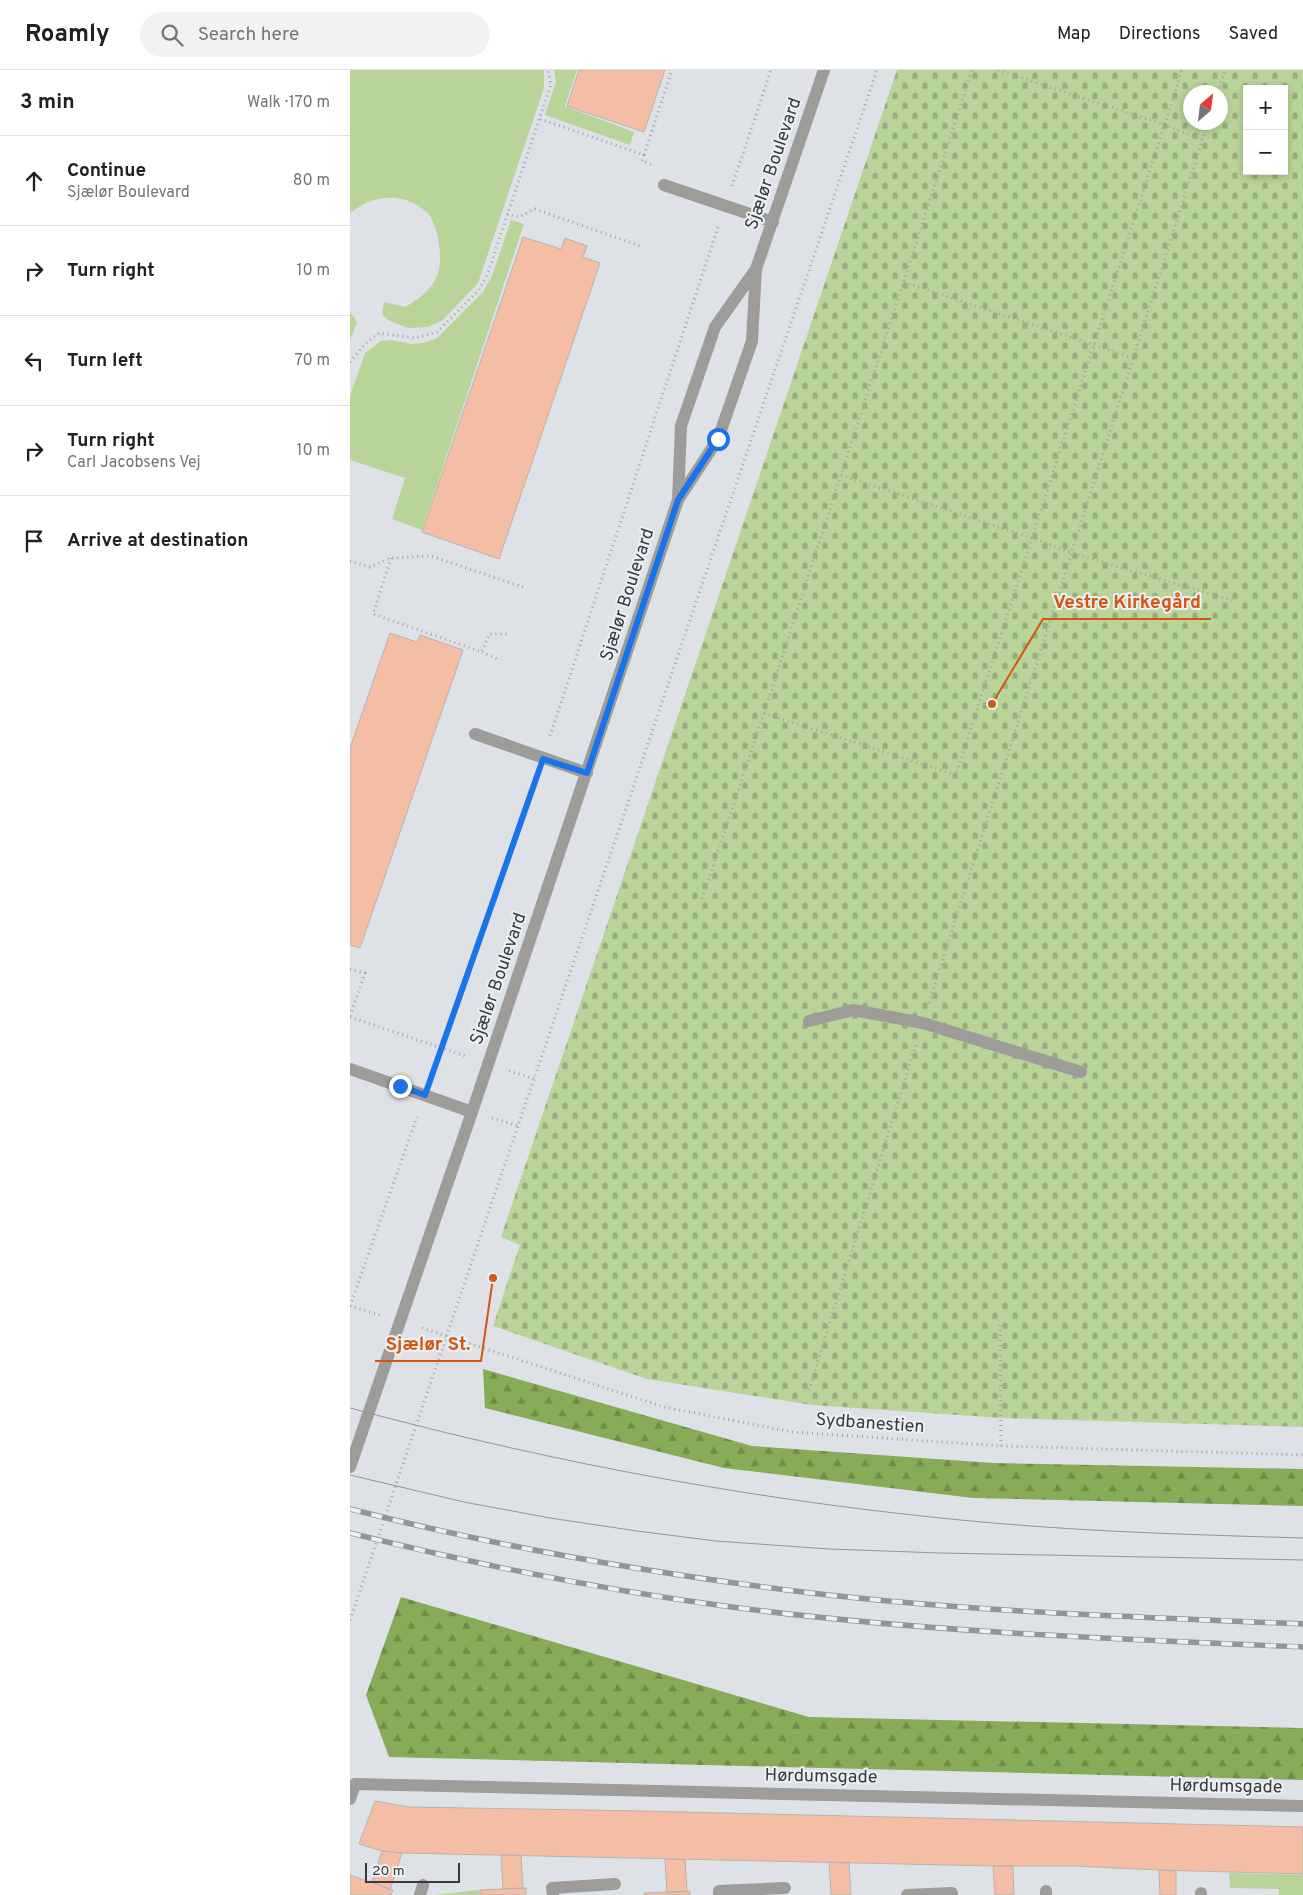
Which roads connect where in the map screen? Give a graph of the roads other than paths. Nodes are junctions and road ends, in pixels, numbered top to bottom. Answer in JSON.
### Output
{"nodes":[{"id":1,"x":824,"y":70,"type":"edge"},
{"id":2,"x":664,"y":185,"type":"dead end"},
{"id":3,"x":773,"y":222,"type":"junction"},
{"id":4,"x":756,"y":269,"type":"junction"},
{"id":5,"x":678,"y":500,"type":"junction"},
{"id":6,"x":476,"y":734,"type":"dead end"},
{"id":7,"x":587,"y":773,"type":"junction"},
{"id":8,"x":809,"y":1021,"type":"dead end"},
{"id":9,"x":350,"y":1069,"type":"edge"},
{"id":10,"x":1081,"y":1072,"type":"dead end"},
{"id":11,"x":472,"y":1112,"type":"junction"},
{"id":12,"x":350,"y":1467,"type":"edge"},
{"id":13,"x":350,"y":1799,"type":"edge"},
{"id":14,"x":1303,"y":1806,"type":"edge"},
{"id":15,"x":615,"y":1884,"type":"dead end"},
{"id":16,"x":785,"y":1888,"type":"dead end"},
{"id":17,"x":952,"y":1893,"type":"dead end"},
{"id":18,"x":552,"y":1895,"type":"edge"},
{"id":19,"x":719,"y":1895,"type":"edge"},
{"id":20,"x":907,"y":1895,"type":"edge"}],
"edges":[{"from":1,"to":3,"type":"street","name":"Sjælør Boulevard"},
{"from":2,"to":3,"type":"street"},
{"from":3,"to":4,"type":"street","name":"Sjælør Boulevard"},
{"from":4,"to":5,"type":"street","name":"Sjælør Boulevard"},
{"from":4,"to":5,"type":"street","name":"Sjælør Boulevard"},
{"from":5,"to":7,"type":"street","name":"Sjælør Boulevard"},
{"from":6,"to":7,"type":"street"},
{"from":7,"to":11,"type":"street","name":"Sjælør Boulevard"},
{"from":8,"to":10,"type":"street"},
{"from":9,"to":11,"type":"street"},
{"from":11,"to":12,"type":"street","name":"Sjælør Boulevard"},
{"from":13,"to":14,"type":"street","name":"Hørdumsgade"},
{"from":15,"to":18,"type":"street"},
{"from":16,"to":19,"type":"street"},
{"from":17,"to":20,"type":"street"}]}
